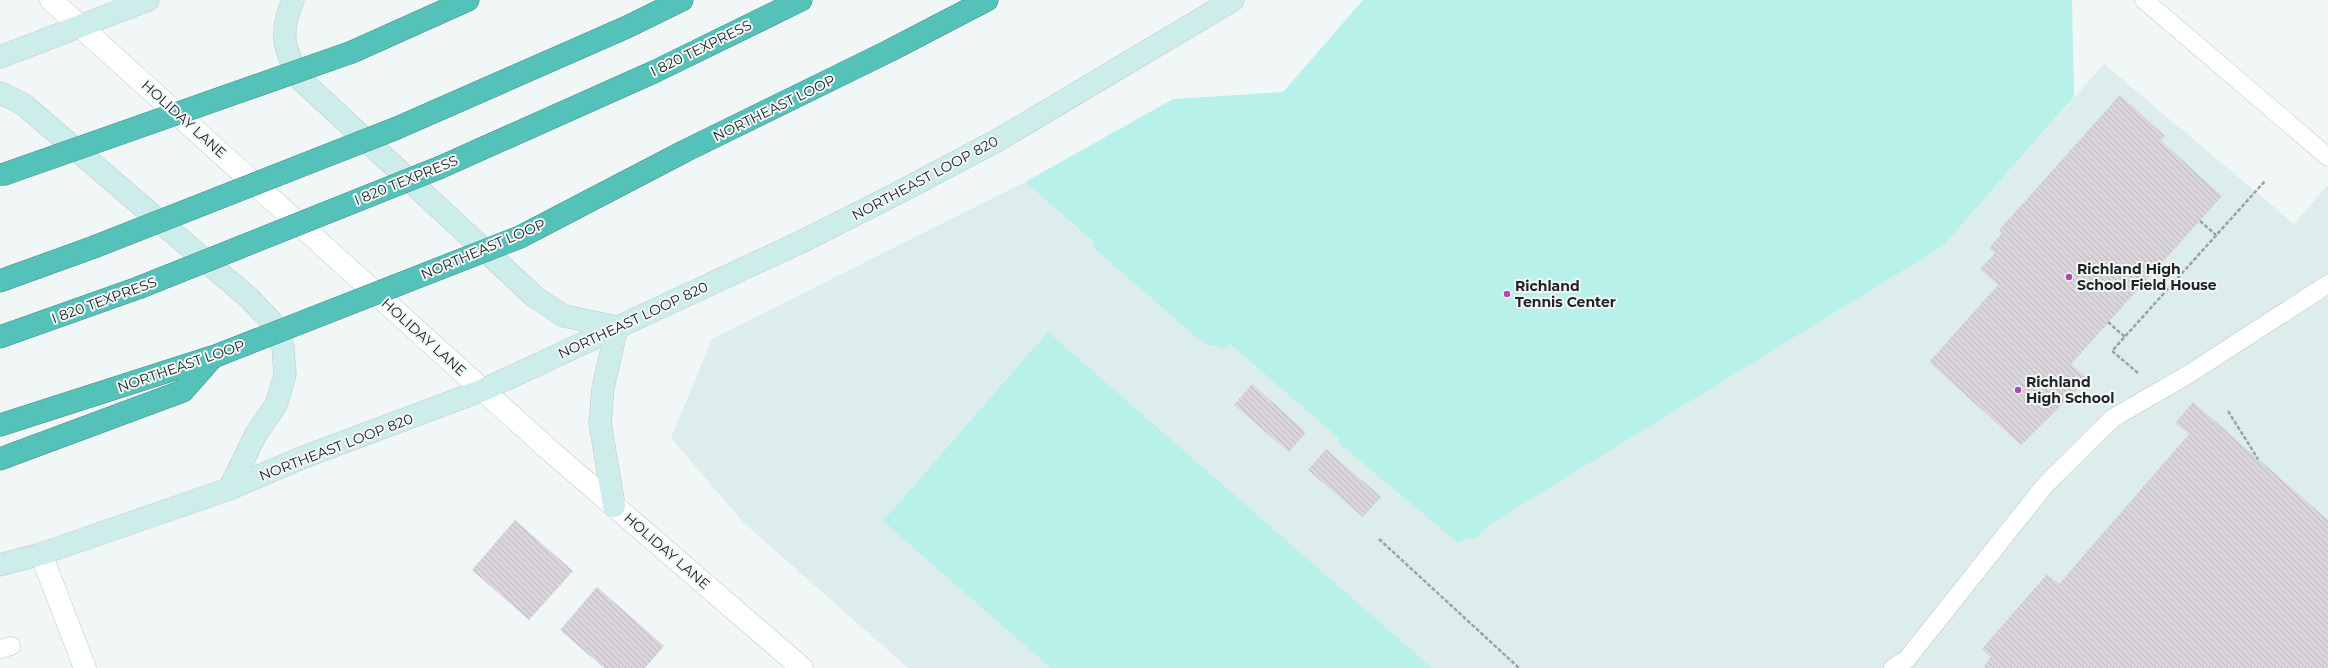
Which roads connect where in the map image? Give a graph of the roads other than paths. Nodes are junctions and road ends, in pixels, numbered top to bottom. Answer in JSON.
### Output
{"nodes":[{"id":1,"x":51,"y":0,"type":"edge"},
{"id":2,"x":148,"y":0,"type":"edge"},
{"id":3,"x":293,"y":0,"type":"edge"},
{"id":4,"x":468,"y":0,"type":"edge"},
{"id":5,"x":682,"y":0,"type":"edge"},
{"id":6,"x":801,"y":0,"type":"edge"},
{"id":7,"x":987,"y":0,"type":"edge"},
{"id":8,"x":1233,"y":0,"type":"edge"},
{"id":9,"x":2144,"y":0,"type":"edge"},
{"id":10,"x":81,"y":26,"type":"junction"},
{"id":11,"x":0,"y":58,"type":"edge"},
{"id":12,"x":0,"y":93,"type":"edge"},
{"id":13,"x":2328,"y":157,"type":"edge"},
{"id":14,"x":1,"y":175,"type":"edge"},
{"id":15,"x":0,"y":281,"type":"edge"},
{"id":16,"x":2328,"y":284,"type":"edge"},
{"id":17,"x":617,"y":327,"type":"junction"},
{"id":18,"x":0,"y":337,"type":"edge"},
{"id":19,"x":213,"y":357,"type":"junction"},
{"id":20,"x":483,"y":390,"type":"junction"},
{"id":21,"x":0,"y":425,"type":"edge"},
{"id":22,"x":0,"y":459,"type":"edge"},
{"id":23,"x":229,"y":490,"type":"junction"},
{"id":24,"x":614,"y":506,"type":"junction"},
{"id":25,"x":41,"y":554,"type":"junction"},
{"id":26,"x":0,"y":565,"type":"edge"},
{"id":27,"x":85,"y":668,"type":"edge"},
{"id":28,"x":802,"y":668,"type":"edge"},
{"id":29,"x":1894,"y":668,"type":"edge"}],
"edges":[{"from":1,"to":10,"type":"street","name":"HOLIDAY LANE"},
{"from":2,"to":10,"type":"main road"},
{"from":3,"to":17,"type":"main road"},
{"from":4,"to":14,"type":"highway","bridge":true},
{"from":5,"to":15,"type":"highway","bridge":true},
{"from":6,"to":18,"type":"highway","name":"I 820 TEXPRESS","bridge":true},
{"from":7,"to":19,"type":"highway","name":"NORTHEAST LOOP","bridge":true},
{"from":8,"to":17,"type":"main road","name":"NORTHEAST LOOP 820"},
{"from":9,"to":13,"type":"lane"},
{"from":10,"to":11,"type":"main road"},
{"from":10,"to":20,"type":"street","name":"HOLIDAY LANE"},
{"from":12,"to":23,"type":"main road"},
{"from":16,"to":29,"type":"lane"},
{"from":17,"to":20,"type":"main road","name":"NORTHEAST LOOP 820"},
{"from":17,"to":24,"type":"main road"},
{"from":19,"to":21,"type":"highway","name":"NORTHEAST LOOP"},
{"from":19,"to":22,"type":"highway"},
{"from":20,"to":23,"type":"main road","name":"NORTHEAST LOOP 820"},
{"from":20,"to":24,"type":"street","name":"HOLIDAY LANE"},
{"from":23,"to":25,"type":"main road","name":"NORTHEAST LOOP 820"},
{"from":24,"to":28,"type":"street","name":"HOLIDAY LANE"},
{"from":25,"to":26,"type":"main road","name":"NORTHEAST LOOP 820"},
{"from":25,"to":27,"type":"street"}]}
